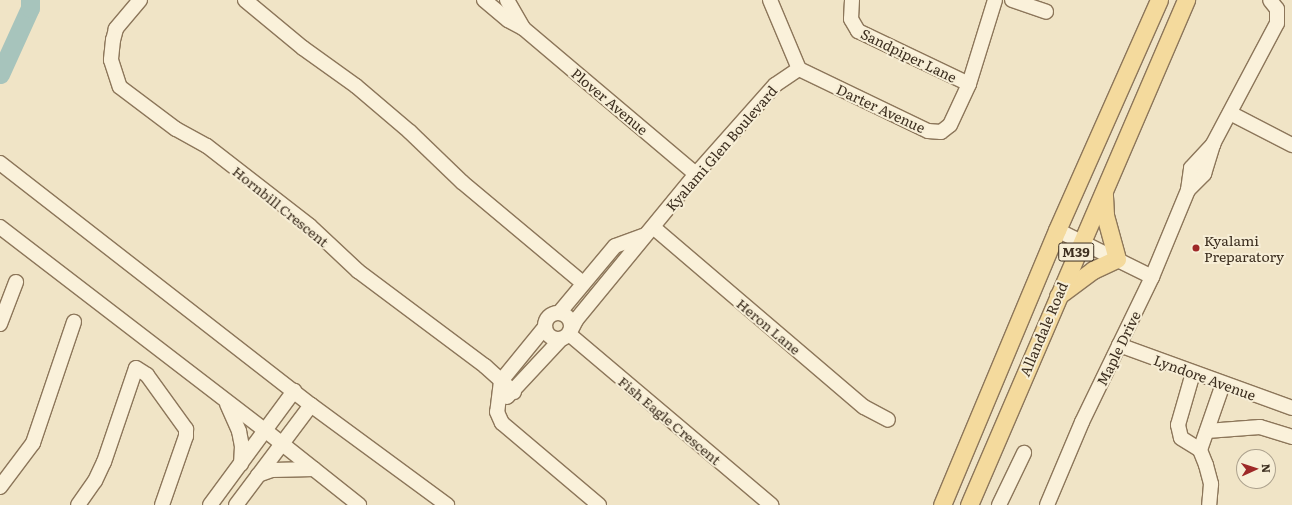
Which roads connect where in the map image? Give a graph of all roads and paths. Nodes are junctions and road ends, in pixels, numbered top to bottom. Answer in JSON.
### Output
{"nodes":[{"id":1,"x":140,"y":0,"type":"edge"},
{"id":2,"x":245,"y":0,"type":"edge"},
{"id":3,"x":484,"y":0,"type":"edge"},
{"id":4,"x":507,"y":0,"type":"edge"},
{"id":5,"x":770,"y":0,"type":"edge"},
{"id":6,"x":852,"y":0,"type":"edge"},
{"id":7,"x":995,"y":0,"type":"edge"},
{"id":8,"x":1012,"y":0,"type":"edge"},
{"id":9,"x":1159,"y":0,"type":"edge"},
{"id":10,"x":1186,"y":0,"type":"edge"},
{"id":11,"x":1270,"y":0,"type":"edge"},
{"id":12,"x":1046,"y":12,"type":"dead end"},
{"id":13,"x":523,"y":28,"type":"junction"},
{"id":14,"x":799,"y":69,"type":"junction"},
{"id":15,"x":969,"y":84,"type":"junction"},
{"id":16,"x":1230,"y":113,"type":"junction"},
{"id":17,"x":1292,"y":145,"type":"edge"},
{"id":18,"x":0,"y":163,"type":"edge"},
{"id":19,"x":696,"y":174,"type":"junction"},
{"id":20,"x":1103,"y":190,"type":"junction"},
{"id":21,"x":0,"y":227,"type":"edge"},
{"id":22,"x":1057,"y":230,"type":"junction"},
{"id":23,"x":649,"y":231,"type":"junction"},
{"id":24,"x":1081,"y":241,"type":"junction"},
{"id":25,"x":1117,"y":259,"type":"junction"},
{"id":26,"x":1152,"y":277,"type":"junction"},
{"id":27,"x":16,"y":282,"type":"dead end"},
{"id":28,"x":583,"y":283,"type":"junction"},
{"id":29,"x":1056,"y":298,"type":"junction"},
{"id":30,"x":559,"y":313,"type":"junction"},
{"id":31,"x":74,"y":322,"type":"dead end"},
{"id":32,"x":0,"y":324,"type":"edge"},
{"id":33,"x":545,"y":327,"type":"junction"},
{"id":34,"x":567,"y":334,"type":"junction"},
{"id":35,"x":1119,"y":345,"type":"junction"},
{"id":36,"x":1193,"y":373,"type":"junction"},
{"id":37,"x":502,"y":381,"type":"junction"},
{"id":38,"x":1223,"y":384,"type":"junction"},
{"id":39,"x":294,"y":391,"type":"junction"},
{"id":40,"x":514,"y":392,"type":"junction"},
{"id":41,"x":225,"y":400,"type":"junction"},
{"id":42,"x":500,"y":402,"type":"junction"},
{"id":43,"x":311,"y":404,"type":"junction"},
{"id":44,"x":1292,"y":408,"type":"edge"},
{"id":45,"x":888,"y":420,"type":"dead end"},
{"id":46,"x":266,"y":431,"type":"junction"},
{"id":47,"x":1207,"y":431,"type":"junction"},
{"id":48,"x":1292,"y":437,"type":"edge"},
{"id":49,"x":282,"y":443,"type":"junction"},
{"id":50,"x":1200,"y":450,"type":"junction"},
{"id":51,"x":1024,"y":452,"type":"dead end"},
{"id":52,"x":241,"y":464,"type":"junction"},
{"id":53,"x":314,"y":469,"type":"junction"},
{"id":54,"x":258,"y":475,"type":"junction"},
{"id":55,"x":0,"y":487,"type":"edge"},
{"id":56,"x":78,"y":505,"type":"edge"},
{"id":57,"x":162,"y":505,"type":"edge"},
{"id":58,"x":210,"y":505,"type":"edge"},
{"id":59,"x":236,"y":505,"type":"edge"},
{"id":60,"x":359,"y":505,"type":"edge"},
{"id":61,"x":447,"y":505,"type":"edge"},
{"id":62,"x":599,"y":505,"type":"edge"},
{"id":63,"x":771,"y":505,"type":"edge"},
{"id":64,"x":942,"y":505,"type":"edge"},
{"id":65,"x":968,"y":505,"type":"edge"},
{"id":66,"x":999,"y":505,"type":"edge"},
{"id":67,"x":1047,"y":505,"type":"edge"},
{"id":68,"x":1209,"y":505,"type":"edge"}],
"edges":[{"from":1,"to":37,"type":"street","name":"Hornbill Crescent"},
{"from":2,"to":28,"type":"street"},
{"from":3,"to":13,"type":"street","name":"Plover Avenue"},
{"from":4,"to":13,"type":"street","name":"Plover Avenue"},
{"from":5,"to":14,"type":"street"},
{"from":6,"to":15,"type":"street","name":"Sandpiper Lane"},
{"from":7,"to":15,"type":"street","name":"Darter Avenue"},
{"from":8,"to":12,"type":"street"},
{"from":9,"to":22,"type":"main road","name":"Allandale Road","number":"M39"},
{"from":10,"to":20,"type":"main road","name":"Allandale Road","number":"M39"},
{"from":11,"to":16,"type":"street","name":"Maple Drive"},
{"from":13,"to":19,"type":"street","name":"Plover Avenue"},
{"from":14,"to":15,"type":"street","name":"Darter Avenue"},
{"from":14,"to":19,"type":"street","name":"Kyalami Glen Boulevard"},
{"from":16,"to":17,"type":"street"},
{"from":16,"to":26,"type":"street","name":"Maple Drive"},
{"from":18,"to":39,"type":"street"},
{"from":19,"to":23,"type":"street","name":"Kyalami Glen Boulevard"},
{"from":20,"to":24,"type":"main road","name":"Allandale Road","number":"M39"},
{"from":20,"to":25,"type":"main road"},
{"from":21,"to":41,"type":"street"},
{"from":22,"to":24,"type":"street"},
{"from":22,"to":64,"type":"main road","name":"Allandale Road","number":"M39"},
{"from":23,"to":28,"type":"street","name":"Kyalami Glen Boulevard"},
{"from":23,"to":34,"type":"street","name":"Kyalami Glen Boulevard"},
{"from":23,"to":45,"type":"street","name":"Heron Lane"},
{"from":24,"to":25,"type":"street"},
{"from":24,"to":29,"type":"main road","name":"Allandale Road","number":"M39"},
{"from":25,"to":26,"type":"street"},
{"from":25,"to":29,"type":"main road"},
{"from":26,"to":35,"type":"street","name":"Maple Drive"},
{"from":27,"to":32,"type":"street"},
{"from":28,"to":30,"type":"street","name":"Kyalami Glen Boulevard"},
{"from":29,"to":65,"type":"main road","name":"Allandale Road","number":"M39"},
{"from":30,"to":33,"type":"street"},
{"from":30,"to":34,"type":"street"},
{"from":31,"to":55,"type":"street"},
{"from":33,"to":34,"type":"street"},
{"from":33,"to":37,"type":"street"},
{"from":34,"to":40,"type":"street","name":"Kyalami Glen Boulevard"},
{"from":34,"to":63,"type":"street","name":"Fish Eagle Crescent"},
{"from":35,"to":36,"type":"street","name":"Lyndore Avenue"},
{"from":35,"to":67,"type":"street","name":"Maple Drive"},
{"from":36,"to":38,"type":"street","name":"Lyndore Avenue"},
{"from":36,"to":50,"type":"street"},
{"from":37,"to":40,"type":"street","name":"Hornbill Crescent"},
{"from":37,"to":42,"type":"street"},
{"from":38,"to":44,"type":"street","name":"Lyndore Avenue"},
{"from":38,"to":47,"type":"street"},
{"from":39,"to":43,"type":"street"},
{"from":39,"to":46,"type":"street"},
{"from":40,"to":42,"type":"street"},
{"from":41,"to":46,"type":"street"},
{"from":41,"to":52,"type":"street"},
{"from":42,"to":62,"type":"street"},
{"from":43,"to":49,"type":"street"},
{"from":43,"to":61,"type":"street"},
{"from":46,"to":49,"type":"street"},
{"from":46,"to":52,"type":"street"},
{"from":47,"to":48,"type":"street"},
{"from":47,"to":50,"type":"street"},
{"from":49,"to":53,"type":"street"},
{"from":49,"to":54,"type":"street"},
{"from":50,"to":68,"type":"street"},
{"from":51,"to":66,"type":"street"},
{"from":52,"to":58,"type":"street"},
{"from":53,"to":54,"type":"street"},
{"from":53,"to":60,"type":"street"},
{"from":54,"to":59,"type":"street"},
{"from":56,"to":57,"type":"street"}]}
